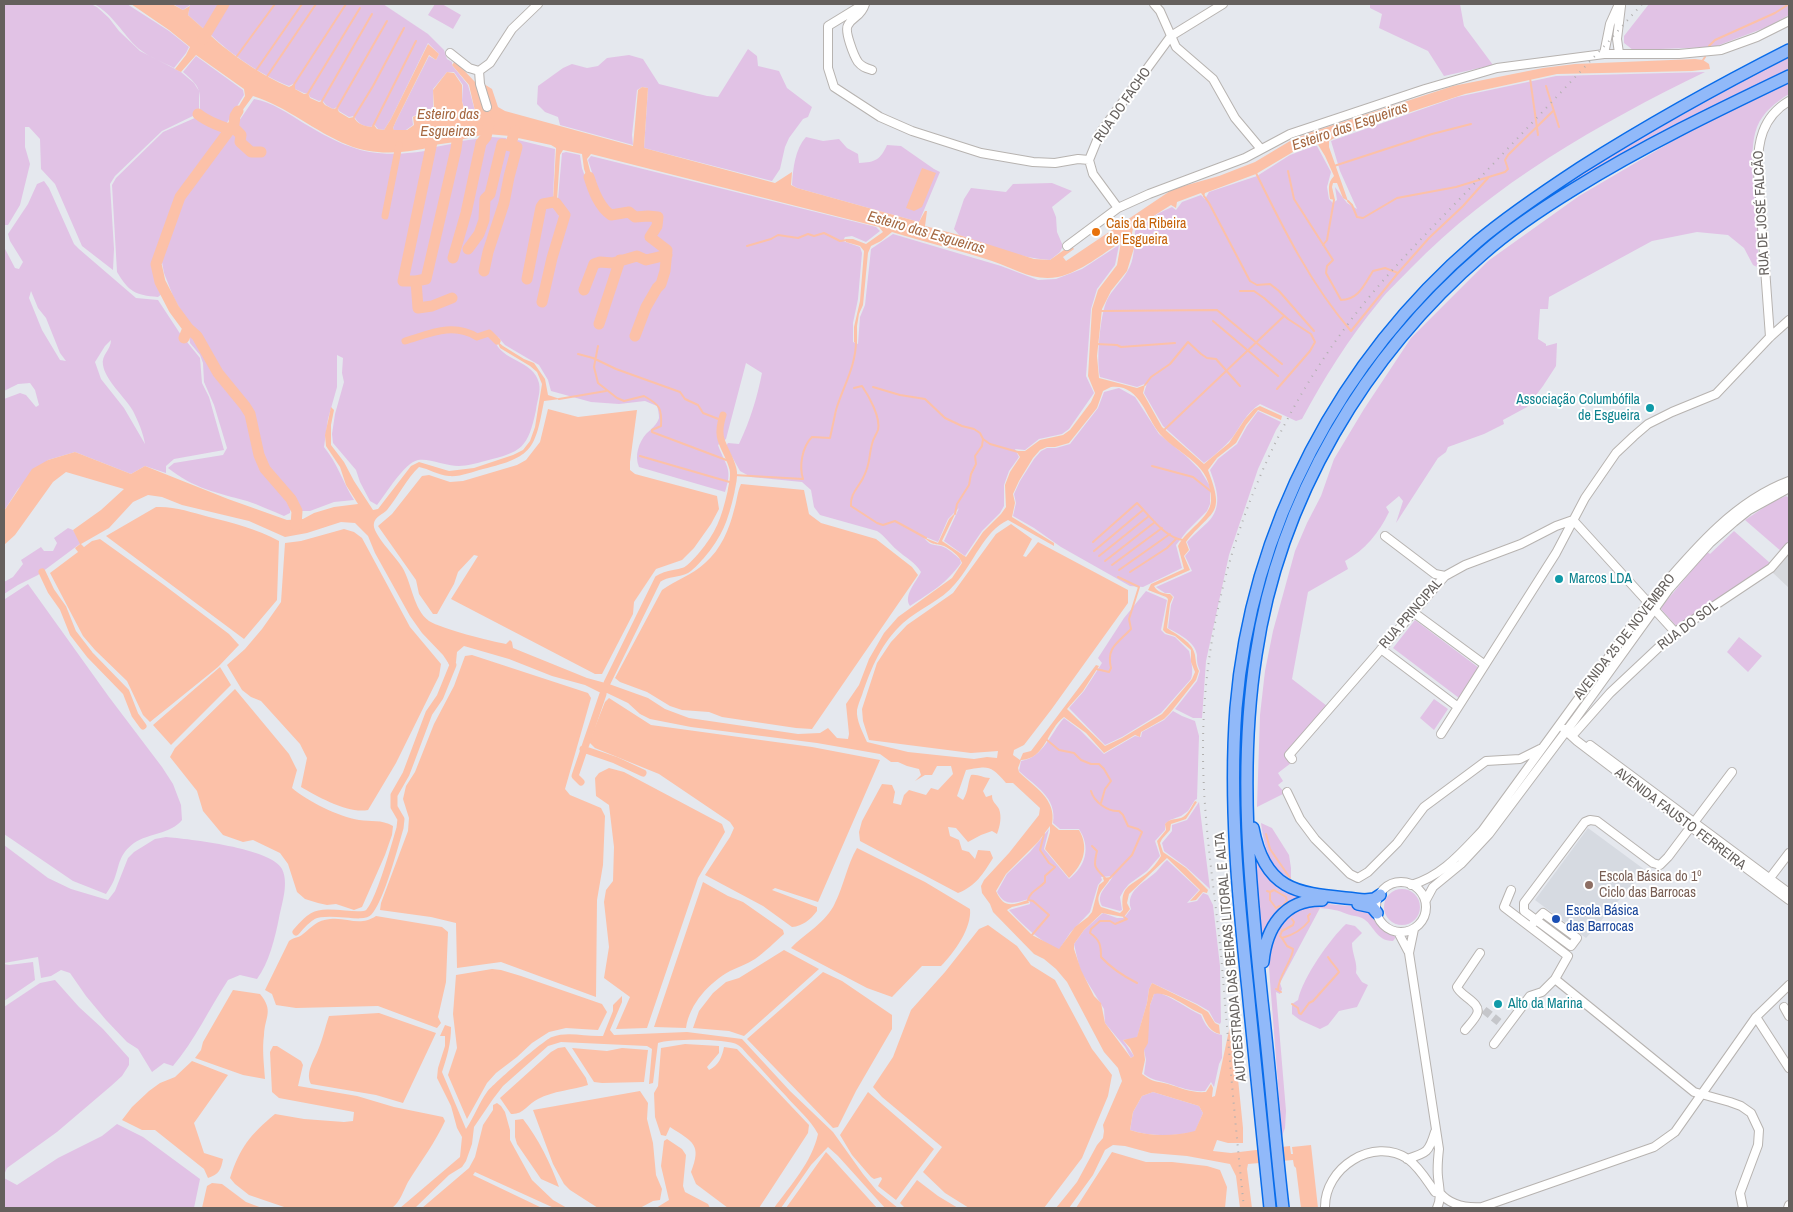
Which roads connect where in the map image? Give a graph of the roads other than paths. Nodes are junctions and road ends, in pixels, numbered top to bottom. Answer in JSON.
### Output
{"nodes":[{"id":1,"x":538,"y":4,"type":"edge"},
{"id":2,"x":864,"y":4,"type":"edge"},
{"id":3,"x":1154,"y":4,"type":"edge"},
{"id":4,"x":1223,"y":4,"type":"edge"},
{"id":5,"x":1620,"y":4,"type":"edge"},
{"id":6,"x":1789,"y":21,"type":"edge"},
{"id":7,"x":1171,"y":36,"type":"junction"},
{"id":8,"x":1789,"y":50,"type":"edge"},
{"id":9,"x":450,"y":53,"type":"dead end"},
{"id":10,"x":1604,"y":54,"type":"junction"},
{"id":11,"x":1619,"y":54,"type":"junction"},
{"id":12,"x":872,"y":70,"type":"dead end"},
{"id":13,"x":479,"y":71,"type":"junction"},
{"id":14,"x":1789,"y":76,"type":"edge"},
{"id":15,"x":1789,"y":101,"type":"edge"},
{"id":16,"x":487,"y":107,"type":"dead end"},
{"id":17,"x":1261,"y":149,"type":"junction"},
{"id":18,"x":1089,"y":160,"type":"junction"},
{"id":19,"x":1118,"y":208,"type":"junction"},
{"id":20,"x":1067,"y":246,"type":"dead end"},
{"id":21,"x":1789,"y":320,"type":"edge"},
{"id":22,"x":1770,"y":336,"type":"junction"},
{"id":23,"x":1789,"y":480,"type":"edge"},
{"id":24,"x":1789,"y":488,"type":"edge"},
{"id":25,"x":1573,"y":520,"type":"junction"},
{"id":26,"x":1732,"y":520,"type":"junction"},
{"id":27,"x":1386,"y":536,"type":"dead end"},
{"id":28,"x":1789,"y":547,"type":"edge"},
{"id":29,"x":1445,"y":576,"type":"junction"},
{"id":30,"x":1648,"y":603,"type":"junction"},
{"id":31,"x":1654,"y":609,"type":"junction"},
{"id":32,"x":1413,"y":612,"type":"junction"},
{"id":33,"x":1675,"y":632,"type":"junction"},
{"id":34,"x":1381,"y":649,"type":"junction"},
{"id":35,"x":1485,"y":666,"type":"junction"},
{"id":36,"x":1458,"y":707,"type":"junction"},
{"id":37,"x":1558,"y":725,"type":"junction"},
{"id":38,"x":1569,"y":733,"type":"junction"},
{"id":39,"x":1441,"y":734,"type":"dead end"},
{"id":40,"x":1541,"y":748,"type":"junction"},
{"id":41,"x":1292,"y":759,"type":"dead end"},
{"id":42,"x":1732,"y":772,"type":"dead end"},
{"id":43,"x":1287,"y":792,"type":"dead end"},
{"id":44,"x":1247,"y":805,"type":"junction"},
{"id":45,"x":1693,"y":824,"type":"junction"},
{"id":46,"x":1789,"y":853,"type":"edge"},
{"id":47,"x":1770,"y":878,"type":"junction"},
{"id":48,"x":1412,"y":885,"type":"junction"},
{"id":49,"x":1788,"y":889,"type":"edge"},
{"id":50,"x":1511,"y":890,"type":"dead end"},
{"id":51,"x":1380,"y":895,"type":"junction"},
{"id":52,"x":1426,"y":900,"type":"junction"},
{"id":53,"x":1789,"y":900,"type":"edge"},
{"id":54,"x":1377,"y":913,"type":"junction"},
{"id":55,"x":1533,"y":923,"type":"junction"},
{"id":56,"x":1414,"y":928,"type":"junction"},
{"id":57,"x":1398,"y":932,"type":"junction"},
{"id":58,"x":1409,"y":953,"type":"junction"},
{"id":59,"x":1480,"y":953,"type":"dead end"},
{"id":60,"x":1555,"y":979,"type":"junction"},
{"id":61,"x":1789,"y":985,"type":"edge"},
{"id":62,"x":1261,"y":989,"type":"junction"},
{"id":63,"x":1784,"y":1007,"type":"dead end"},
{"id":64,"x":1789,"y":1016,"type":"edge"},
{"id":65,"x":1756,"y":1018,"type":"junction"},
{"id":66,"x":1500,"y":1022,"type":"tunnel mouth"},
{"id":67,"x":1507,"y":1027,"type":"junction"},
{"id":68,"x":1465,"y":1030,"type":"dead end"},
{"id":69,"x":1494,"y":1044,"type":"dead end"},
{"id":70,"x":1788,"y":1062,"type":"edge"},
{"id":71,"x":1703,"y":1093,"type":"junction"},
{"id":72,"x":1436,"y":1127,"type":"junction"},
{"id":73,"x":1407,"y":1159,"type":"junction"},
{"id":74,"x":1437,"y":1193,"type":"junction"},
{"id":75,"x":1270,"y":1208,"type":"edge"},
{"id":76,"x":1283,"y":1208,"type":"edge"},
{"id":77,"x":1325,"y":1208,"type":"edge"},
{"id":78,"x":1437,"y":1208,"type":"edge"},
{"id":79,"x":1743,"y":1208,"type":"edge"}],
"edges":[{"from":1,"to":13,"type":"street"},
{"from":2,"to":12,"type":"street"},
{"from":2,"to":18,"type":"street"},
{"from":3,"to":7,"type":"street"},
{"from":4,"to":7,"type":"street"},
{"from":5,"to":10,"type":"street"},
{"from":5,"to":11,"type":"street"},
{"from":6,"to":11,"type":"street"},
{"from":7,"to":17,"type":"street"},
{"from":7,"to":18,"type":"street","name":"RUA DO FACHO"},
{"from":8,"to":75,"type":"highway","name":"AUTOESTRADA DAS BEIRAS LITORAL E ALTA"},
{"from":9,"to":13,"type":"street"},
{"from":10,"to":11,"type":"street"},
{"from":10,"to":17,"type":"street"},
{"from":13,"to":16,"type":"street"},
{"from":14,"to":44,"type":"highway","name":"AUTOESTRADA DAS BEIRAS LITORAL E ALTA"},
{"from":15,"to":22,"type":"street","name":"RUA DE JOSÉ FALCÃO"},
{"from":17,"to":19,"type":"street"},
{"from":18,"to":19,"type":"street"},
{"from":19,"to":20,"type":"street"},
{"from":21,"to":22,"type":"street"},
{"from":22,"to":25,"type":"street"},
{"from":23,"to":26,"type":"street","name":"AVENIDA 25 DE NOVEMBRO"},
{"from":24,"to":26,"type":"street","name":"AVENIDA 25 DE NOVEMBRO"},
{"from":25,"to":29,"type":"street","name":"RUA PRINCIPAL"},
{"from":25,"to":30,"type":"street"},
{"from":25,"to":35,"type":"street"},
{"from":26,"to":30,"type":"street","name":"AVENIDA 25 DE NOVEMBRO"},
{"from":26,"to":31,"type":"street","name":"AVENIDA 25 DE NOVEMBRO"},
{"from":27,"to":29,"type":"street"},
{"from":28,"to":33,"type":"street","name":"RUA DO SOL"},
{"from":29,"to":32,"type":"street","name":"RUA PRINCIPAL"},
{"from":30,"to":31,"type":"street"},
{"from":30,"to":37,"type":"street","name":"AVENIDA 25 DE NOVEMBRO"},
{"from":31,"to":33,"type":"street"},
{"from":31,"to":38,"type":"street","name":"AVENIDA 25 DE NOVEMBRO"},
{"from":32,"to":34,"type":"street","name":"RUA PRINCIPAL"},
{"from":32,"to":35,"type":"street"},
{"from":33,"to":38,"type":"street","name":"RUA DO SOL"},
{"from":34,"to":36,"type":"street"},
{"from":34,"to":41,"type":"street","name":"RUA PRINCIPAL"},
{"from":35,"to":36,"type":"street"},
{"from":36,"to":39,"type":"street"},
{"from":37,"to":38,"type":"street"},
{"from":37,"to":40,"type":"street","name":"AVENIDA 25 DE NOVEMBRO"},
{"from":38,"to":45,"type":"street","name":"AVENIDA FAUSTO FERREIRA"},
{"from":38,"to":52,"type":"street","name":"AVENIDA 25 DE NOVEMBRO"},
{"from":40,"to":43,"type":"street"},
{"from":40,"to":48,"type":"street","name":"AVENIDA 25 DE NOVEMBRO"},
{"from":42,"to":45,"type":"street"},
{"from":44,"to":51,"type":"highway"},
{"from":44,"to":62,"type":"highway","name":"AUTOESTRADA DAS BEIRAS LITORAL E ALTA"},
{"from":45,"to":47,"type":"street","name":"AVENIDA FAUSTO FERREIRA"},
{"from":45,"to":53,"type":"street","name":"AVENIDA FAUSTO FERREIRA"},
{"from":45,"to":55,"type":"street"},
{"from":46,"to":47,"type":"street"},
{"from":47,"to":49,"type":"street","name":"AVENIDA FAUSTO FERREIRA"},
{"from":48,"to":51,"type":"street"},
{"from":48,"to":52,"type":"street"},
{"from":50,"to":55,"type":"street"},
{"from":51,"to":54,"type":"street"},
{"from":52,"to":56,"type":"street"},
{"from":54,"to":57,"type":"street"},
{"from":54,"to":62,"type":"highway"},
{"from":55,"to":55,"type":"street"},
{"from":55,"to":60,"type":"street"},
{"from":56,"to":57,"type":"street"},
{"from":56,"to":58,"type":"street"},
{"from":57,"to":58,"type":"street"},
{"from":58,"to":72,"type":"street"},
{"from":59,"to":68,"type":"street"},
{"from":60,"to":67,"type":"street"},
{"from":60,"to":71,"type":"street"},
{"from":61,"to":65,"type":"street"},
{"from":62,"to":76,"type":"highway","name":"AUTOESTRADA DAS BEIRAS LITORAL E ALTA"},
{"from":63,"to":64,"type":"street"},
{"from":65,"to":70,"type":"street"},
{"from":65,"to":71,"type":"street"},
{"from":66,"to":67,"type":"street"},
{"from":67,"to":69,"type":"street"},
{"from":71,"to":74,"type":"street"},
{"from":71,"to":79,"type":"street"},
{"from":72,"to":73,"type":"street"},
{"from":72,"to":74,"type":"street"},
{"from":73,"to":74,"type":"street"},
{"from":73,"to":77,"type":"street"},
{"from":74,"to":78,"type":"street"}]}
